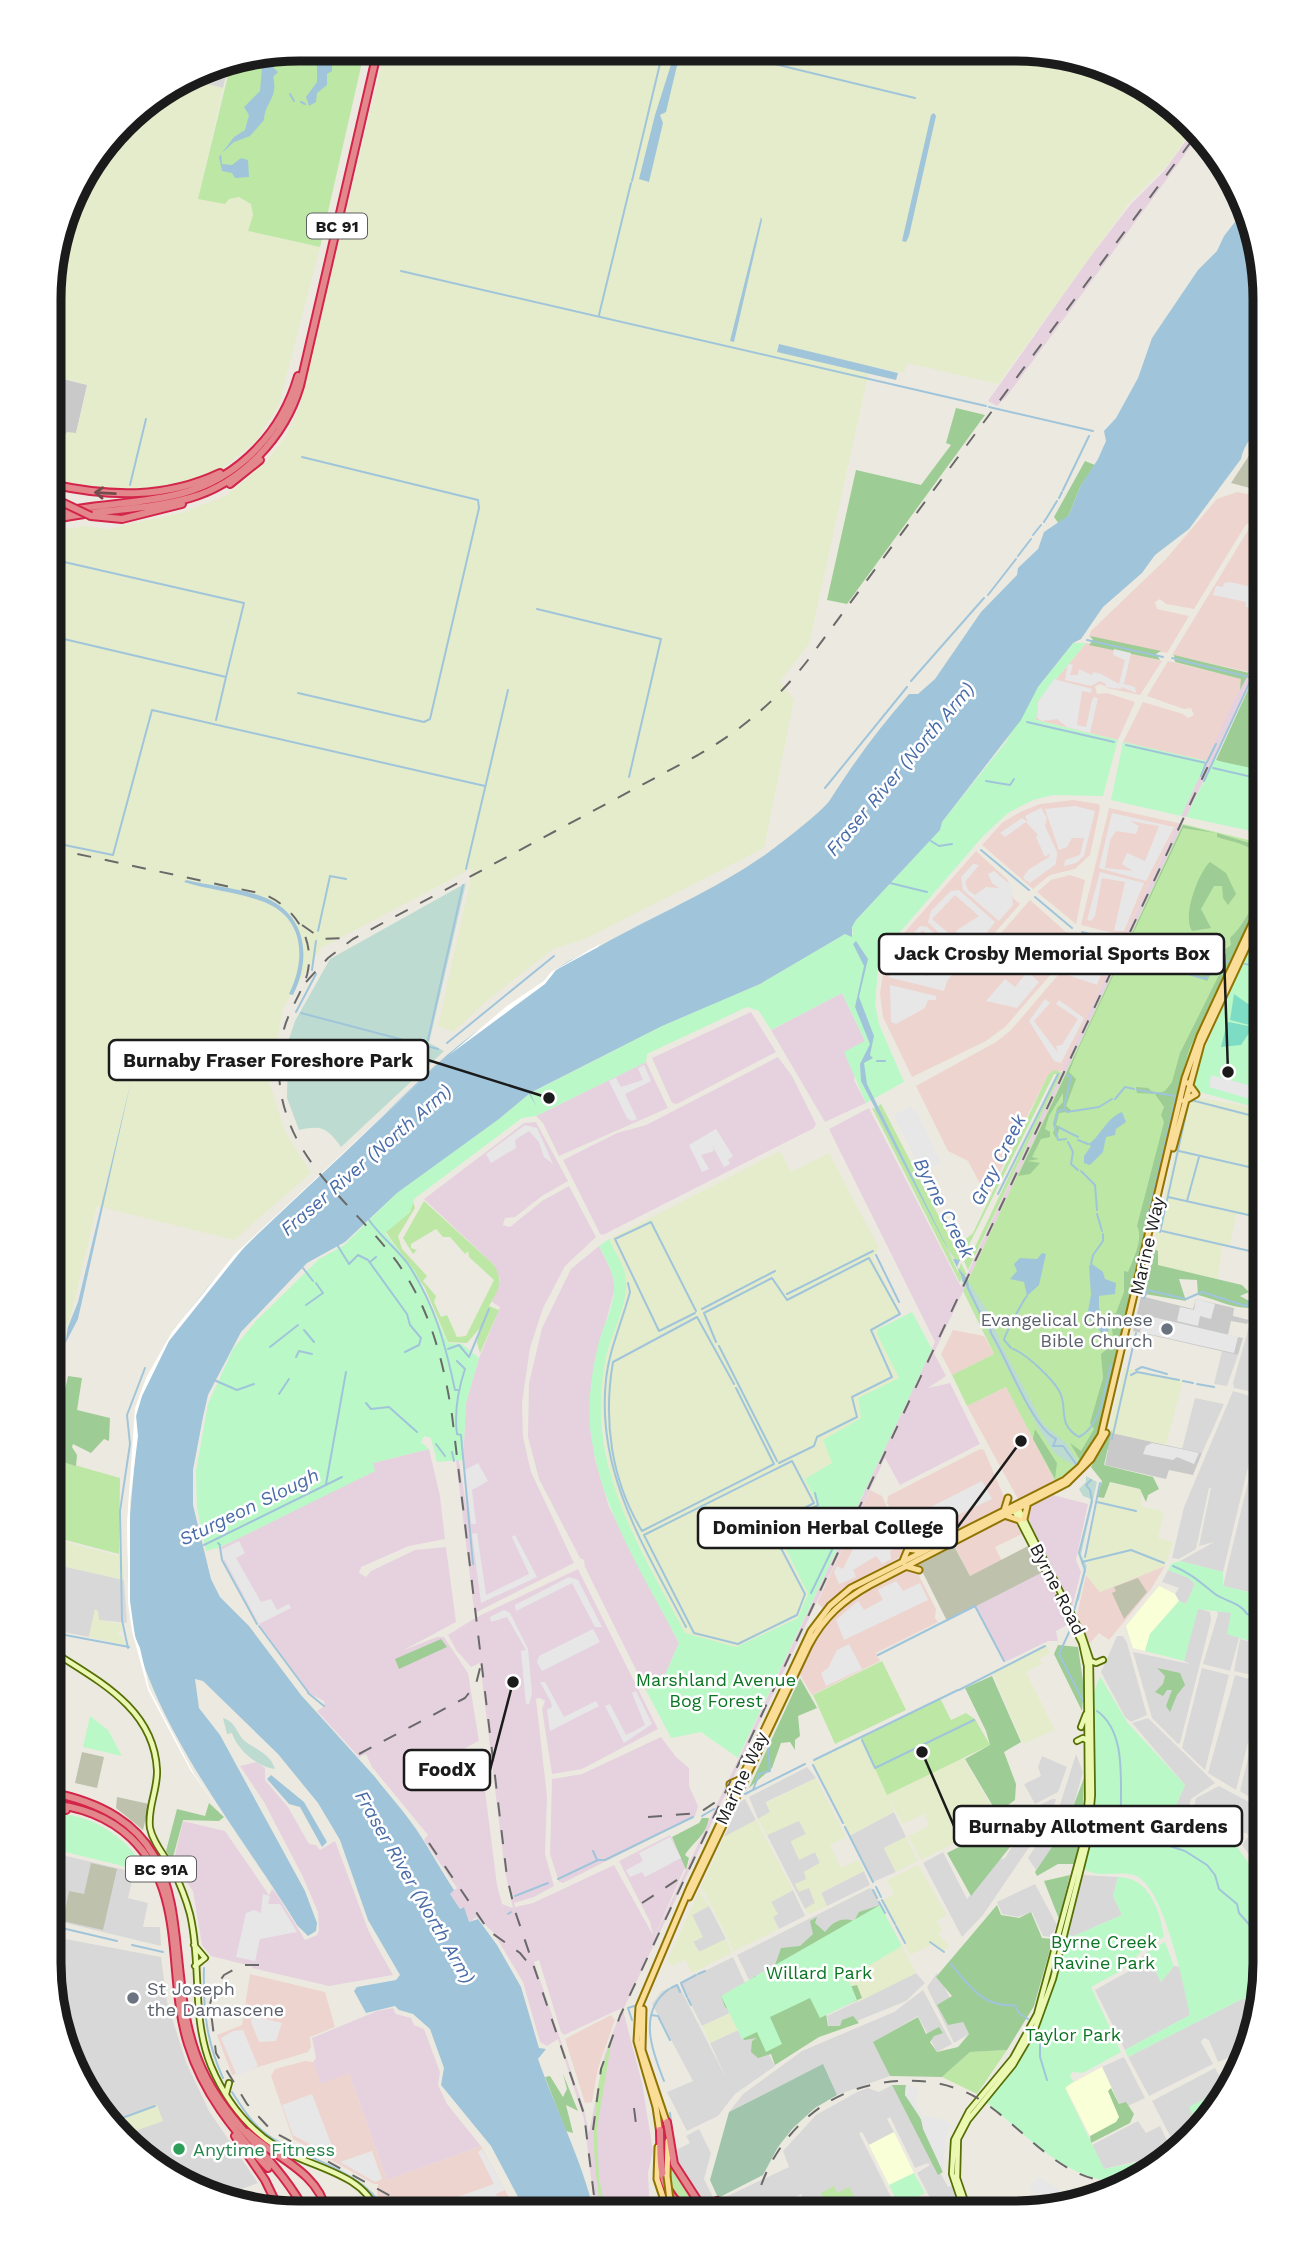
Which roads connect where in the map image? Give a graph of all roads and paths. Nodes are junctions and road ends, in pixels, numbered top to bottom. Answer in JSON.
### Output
{"nodes":[{"id":1,"x":373,"y":61,"type":"edge"},
{"id":2,"x":373,"y":61,"type":"edge"},
{"id":3,"x":294,"y":402,"type":"junction"},
{"id":4,"x":275,"y":426,"type":"junction"},
{"id":5,"x":61,"y":486,"type":"edge"},
{"id":6,"x":61,"y":502,"type":"edge"},
{"id":7,"x":61,"y":512,"type":"edge"},
{"id":8,"x":61,"y":519,"type":"edge"},
{"id":9,"x":1253,"y":923,"type":"edge"},
{"id":10,"x":1253,"y":933,"type":"edge"},
{"id":11,"x":1188,"y":1083,"type":"junction"},
{"id":12,"x":1184,"y":1102,"type":"junction"},
{"id":13,"x":1008,"y":1498,"type":"dead end"},
{"id":14,"x":1027,"y":1505,"type":"junction"},
{"id":15,"x":1016,"y":1508,"type":"junction"},
{"id":16,"x":1004,"y":1514,"type":"junction"},
{"id":17,"x":1021,"y":1520,"type":"junction"},
{"id":18,"x":904,"y":1564,"type":"junction"},
{"id":19,"x":919,"y":1570,"type":"dead end"},
{"id":20,"x":61,"y":1657,"type":"edge"},
{"id":21,"x":1090,"y":1659,"type":"junction"},
{"id":22,"x":1103,"y":1660,"type":"dead end"},
{"id":23,"x":1089,"y":1676,"type":"junction"},
{"id":24,"x":1088,"y":1711,"type":"junction"},
{"id":25,"x":1082,"y":1727,"type":"dead end"},
{"id":26,"x":1077,"y":1741,"type":"dead end"},
{"id":27,"x":1088,"y":1741,"type":"junction"},
{"id":28,"x":61,"y":1795,"type":"edge"},
{"id":29,"x":61,"y":1806,"type":"edge"},
{"id":30,"x":61,"y":1810,"type":"edge"},
{"id":31,"x":146,"y":1854,"type":"junction"},
{"id":32,"x":176,"y":1945,"type":"junction"},
{"id":33,"x":194,"y":1945,"type":"junction"},
{"id":34,"x":177,"y":1961,"type":"junction"},
{"id":35,"x":195,"y":1967,"type":"junction"},
{"id":36,"x":229,"y":2083,"type":"dead end"},
{"id":37,"x":226,"y":2095,"type":"junction"},
{"id":38,"x":216,"y":2105,"type":"junction"},
{"id":39,"x":228,"y":2113,"type":"junction"},
{"id":40,"x":667,"y":2122,"type":"junction"},
{"id":41,"x":660,"y":2130,"type":"junction"},
{"id":42,"x":957,"y":2136,"type":"junction"},
{"id":43,"x":274,"y":2199,"type":"edge"},
{"id":44,"x":297,"y":2201,"type":"edge"},
{"id":45,"x":297,"y":2201,"type":"edge"},
{"id":46,"x":321,"y":2201,"type":"edge"},
{"id":47,"x":372,"y":2201,"type":"edge"},
{"id":48,"x":667,"y":2201,"type":"edge"},
{"id":49,"x":669,"y":2201,"type":"edge"},
{"id":50,"x":675,"y":2201,"type":"edge"},
{"id":51,"x":699,"y":2201,"type":"edge"},
{"id":52,"x":964,"y":2201,"type":"edge"}],
"edges":[{"from":1,"to":3,"type":"highway","number":"BC 91"},
{"from":2,"to":4,"type":"highway","number":"BC 91"},
{"from":3,"to":6,"type":"highway","bridge":true},
{"from":3,"to":8,"type":"highway","number":"BC 91"},
{"from":4,"to":5,"type":"highway","one_way":true},
{"from":4,"to":7,"type":"highway","number":"BC 91"},
{"from":9,"to":15,"type":"main road","name":"Marine Way"},
{"from":10,"to":11,"type":"main road","name":"Marine Way"},
{"from":11,"to":12,"type":"main road","name":"Marine Way"},
{"from":11,"to":12,"type":"main road"},
{"from":12,"to":14,"type":"main road","name":"Marine Way"},
{"from":13,"to":16,"type":"main road"},
{"from":14,"to":15,"type":"main road","name":"Marine Way"},
{"from":14,"to":17,"type":"main road"},
{"from":15,"to":16,"type":"main road","name":"Marine Way"},
{"from":15,"to":17,"type":"main road","name":"Byrne Road"},
{"from":16,"to":17,"type":"main road"},
{"from":16,"to":18,"type":"main road","name":"Marine Way"},
{"from":16,"to":18,"type":"main road","name":"Marine Way"},
{"from":17,"to":21,"type":"main road","name":"Byrne Road"},
{"from":17,"to":23,"type":"main road","name":"Byrne Road"},
{"from":18,"to":19,"type":"main road"},
{"from":18,"to":40,"type":"main road","name":"Marine Way"},
{"from":18,"to":41,"type":"main road","name":"Marine Way"},
{"from":20,"to":33,"type":"main road"},
{"from":21,"to":22,"type":"main road"},
{"from":21,"to":23,"type":"main road","name":"Byrne Road"},
{"from":23,"to":24,"type":"main road"},
{"from":23,"to":42,"type":"main road"},
{"from":24,"to":25,"type":"main road"},
{"from":24,"to":27,"type":"main road"},
{"from":26,"to":27,"type":"main road"},
{"from":27,"to":42,"type":"main road"},
{"from":28,"to":32,"type":"highway","number":"BC 91A"},
{"from":29,"to":31,"type":"highway","number":"BC 91A"},
{"from":30,"to":31,"type":"highway"},
{"from":31,"to":32,"type":"highway","number":"BC 91A"},
{"from":32,"to":34,"type":"highway","number":"BC 91A"},
{"from":33,"to":35,"type":"main road"},
{"from":33,"to":35,"type":"main road"},
{"from":34,"to":38,"type":"highway","number":"BC 91A"},
{"from":34,"to":39,"type":"highway","number":"BC 91A"},
{"from":35,"to":37,"type":"main road"},
{"from":36,"to":37,"type":"main road"},
{"from":37,"to":47,"type":"main road"},
{"from":38,"to":43,"type":"highway"},
{"from":38,"to":44,"type":"highway","number":"BC 91A"},
{"from":39,"to":45,"type":"highway","number":"BC 91A"},
{"from":39,"to":46,"type":"highway"},
{"from":40,"to":49,"type":"main road","name":"Marine Way","bridge":true},
{"from":40,"to":51,"type":"highway"},
{"from":41,"to":48,"type":"main road","name":"Marine Way"},
{"from":41,"to":50,"type":"highway"},
{"from":42,"to":52,"type":"main road"}]}
